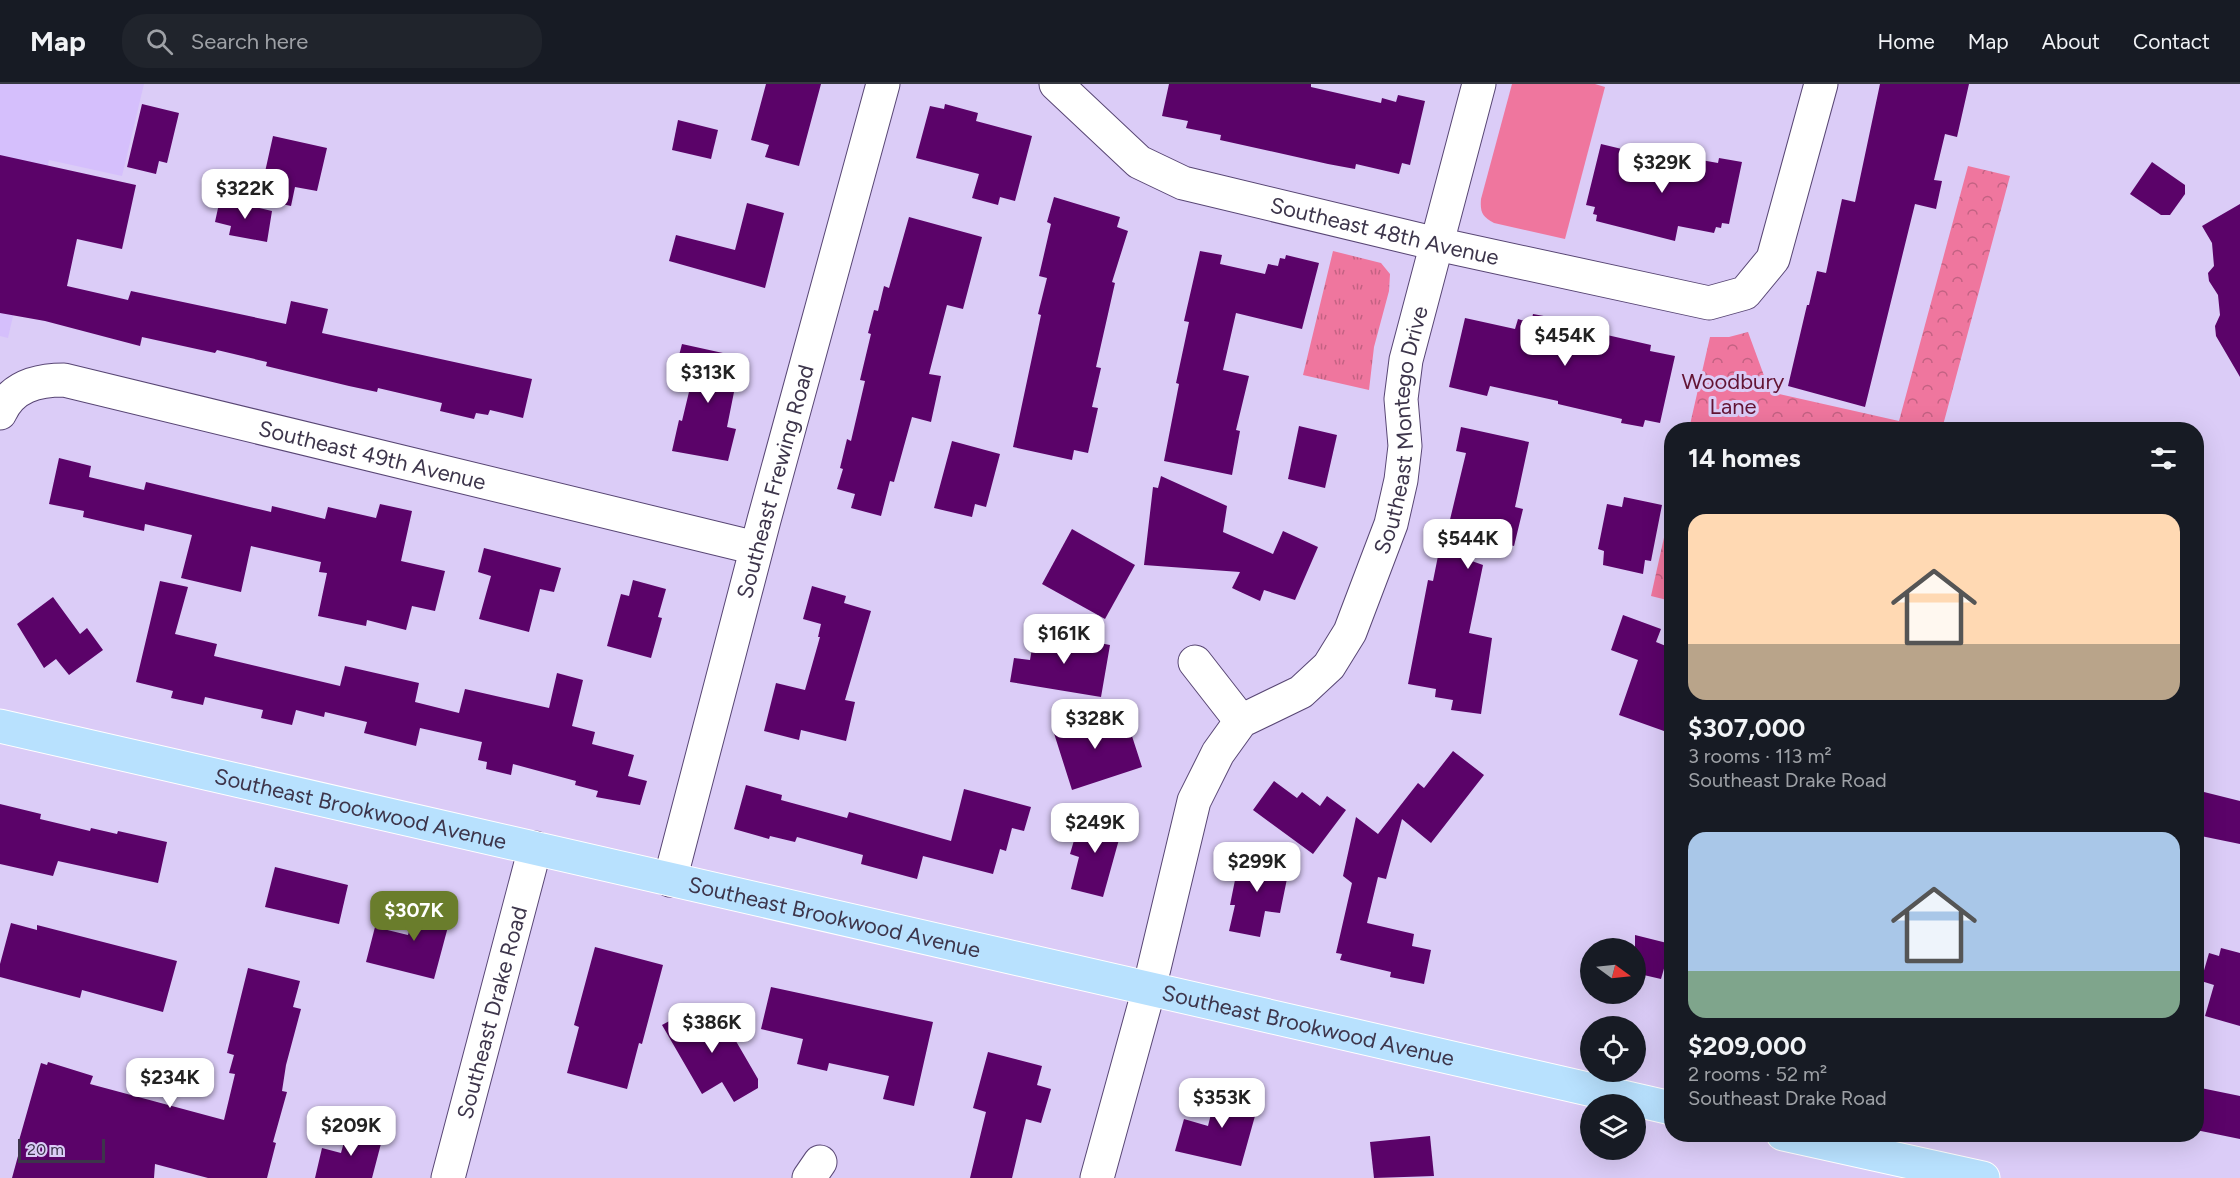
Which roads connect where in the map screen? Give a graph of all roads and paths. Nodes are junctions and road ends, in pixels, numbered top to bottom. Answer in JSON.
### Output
{"nodes":[{"id":1,"x":883,"y":84,"type":"edge"},
{"id":2,"x":1056,"y":84,"type":"edge"},
{"id":3,"x":1479,"y":84,"type":"edge"},
{"id":4,"x":1821,"y":84,"type":"edge"},
{"id":5,"x":1437,"y":244,"type":"junction"},
{"id":6,"x":0,"y":413,"type":"edge"},
{"id":7,"x":756,"y":548,"type":"junction"},
{"id":8,"x":1195,"y":663,"type":"dead end"},
{"id":9,"x":1241,"y":721,"type":"junction"},
{"id":10,"x":0,"y":726,"type":"edge"},
{"id":11,"x":535,"y":848,"type":"junction"},
{"id":12,"x":670,"y":880,"type":"junction"},
{"id":13,"x":1149,"y":989,"type":"junction"},
{"id":14,"x":1664,"y":1106,"type":"edge"},
{"id":15,"x":1819,"y":1142,"type":"edge"},
{"id":16,"x":448,"y":1178,"type":"edge"},
{"id":17,"x":1097,"y":1178,"type":"edge"},
{"id":18,"x":1983,"y":1178,"type":"edge"}],
"edges":[{"from":1,"to":7,"type":"street","name":"Southeast Frewing Road"},
{"from":2,"to":5,"type":"street","name":"Southeast 48th Avenue"},
{"from":3,"to":5,"type":"street","name":"Southeast Montego Drive"},
{"from":4,"to":5,"type":"street","name":"Southeast 48th Avenue"},
{"from":5,"to":9,"type":"street","name":"Southeast Montego Drive"},
{"from":6,"to":7,"type":"street","name":"Southeast 49th Avenue"},
{"from":7,"to":12,"type":"street","name":"Southeast Frewing Road"},
{"from":8,"to":9,"type":"street"},
{"from":9,"to":13,"type":"street","name":"Southeast Montego Drive"},
{"from":10,"to":11,"type":"main road","name":"Southeast Brookwood Avenue"},
{"from":11,"to":12,"type":"main road","name":"Southeast Brookwood Avenue"},
{"from":11,"to":16,"type":"street","name":"Southeast Drake Road"},
{"from":12,"to":13,"type":"main road","name":"Southeast Brookwood Avenue"},
{"from":13,"to":14,"type":"main road","name":"Southeast Brookwood Avenue"},
{"from":13,"to":17,"type":"street","name":"Southeast Montego Drive"},
{"from":15,"to":18,"type":"main road"}]}
